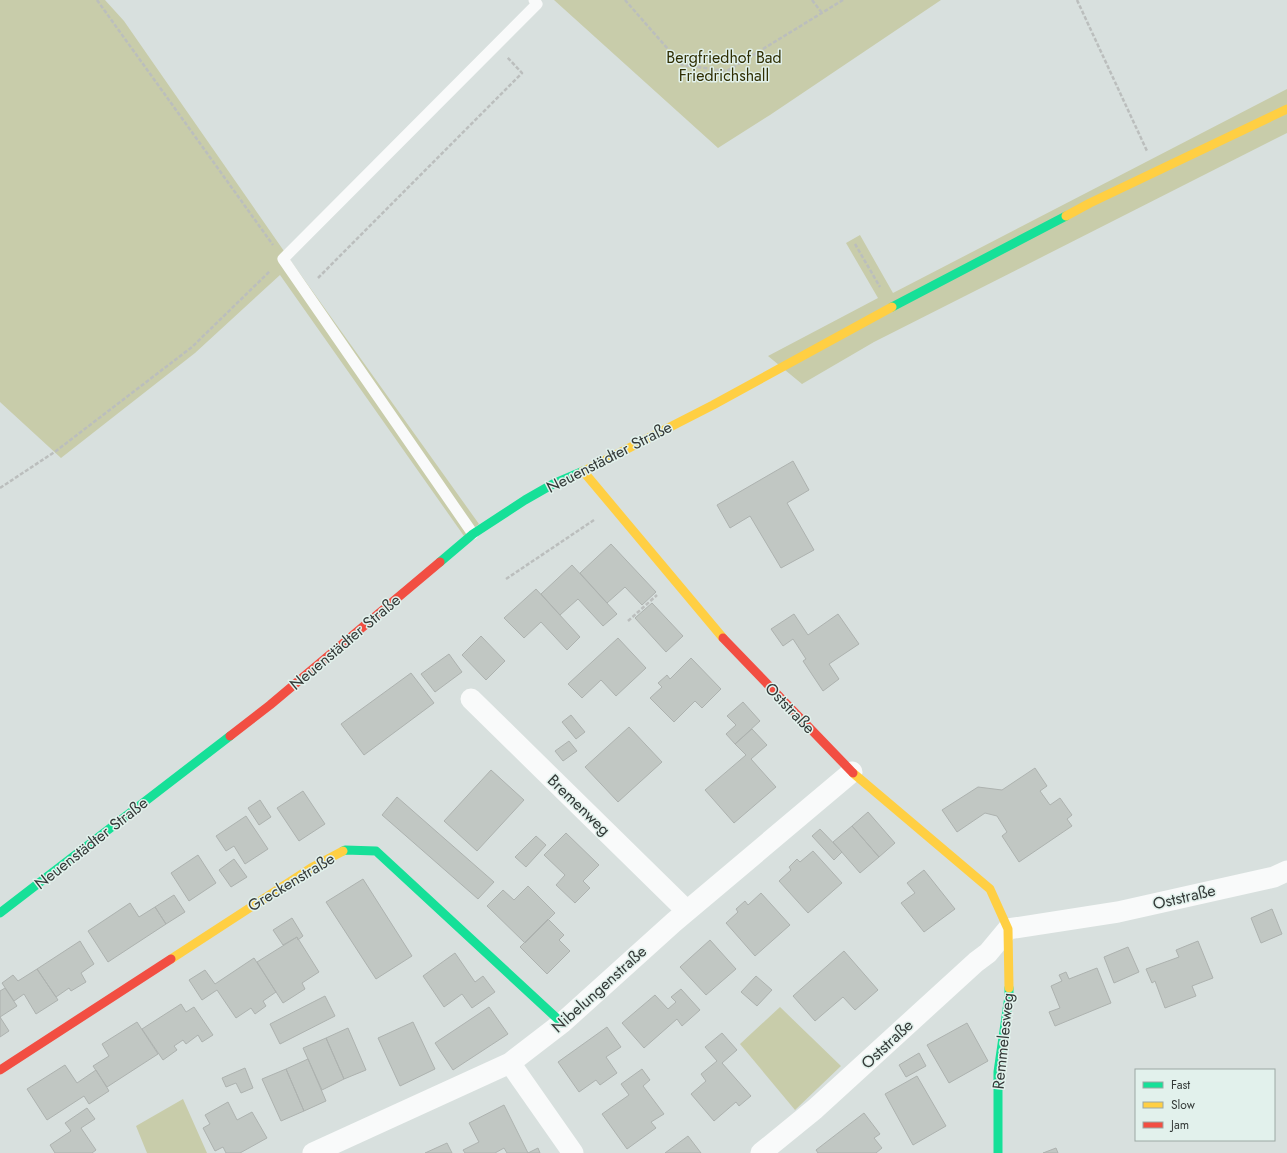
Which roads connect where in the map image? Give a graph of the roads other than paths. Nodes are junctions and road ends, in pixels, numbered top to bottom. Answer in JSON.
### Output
{"nodes":[{"id":1,"x":534,"y":0,"type":"edge"},
{"id":2,"x":1287,"y":108,"type":"edge"},
{"id":3,"x":583,"y":471,"type":"junction"},
{"id":4,"x":473,"y":534,"type":"junction"},
{"id":5,"x":471,"y":699,"type":"dead end"},
{"id":6,"x":852,"y":772,"type":"junction"},
{"id":7,"x":1287,"y":871,"type":"edge"},
{"id":8,"x":687,"y":911,"type":"junction"},
{"id":9,"x":0,"y":914,"type":"edge"},
{"id":10,"x":1008,"y":929,"type":"junction"},
{"id":11,"x":562,"y":1023,"type":"junction"},
{"id":12,"x":510,"y":1063,"type":"junction"},
{"id":13,"x":0,"y":1070,"type":"edge"},
{"id":14,"x":312,"y":1153,"type":"edge"},
{"id":15,"x":573,"y":1153,"type":"edge"},
{"id":16,"x":761,"y":1153,"type":"edge"},
{"id":17,"x":998,"y":1153,"type":"edge"}],
"edges":[{"from":1,"to":4,"type":"lane"},
{"from":2,"to":3,"type":"street","name":"Neuenstädter Straße"},
{"from":3,"to":4,"type":"street","name":"Neuenstädter Straße"},
{"from":3,"to":6,"type":"street","name":"Oststraße"},
{"from":4,"to":9,"type":"street","name":"Neuenstädter Straße"},
{"from":5,"to":8,"type":"street","name":"Bremenweg"},
{"from":6,"to":8,"type":"street","name":"Nibelungenstraße"},
{"from":6,"to":10,"type":"street","name":"Oststraße"},
{"from":7,"to":10,"type":"street","name":"Oststraße"},
{"from":8,"to":11,"type":"street","name":"Nibelungenstraße"},
{"from":10,"to":16,"type":"street","name":"Oststraße"},
{"from":10,"to":17,"type":"street","name":"Remmelesweg"},
{"from":11,"to":12,"type":"street","name":"Nibelungenstraße"},
{"from":11,"to":13,"type":"street","name":"Greckenstraße"},
{"from":12,"to":14,"type":"street","name":"Nibelungenstraße"},
{"from":12,"to":15,"type":"street"}]}
